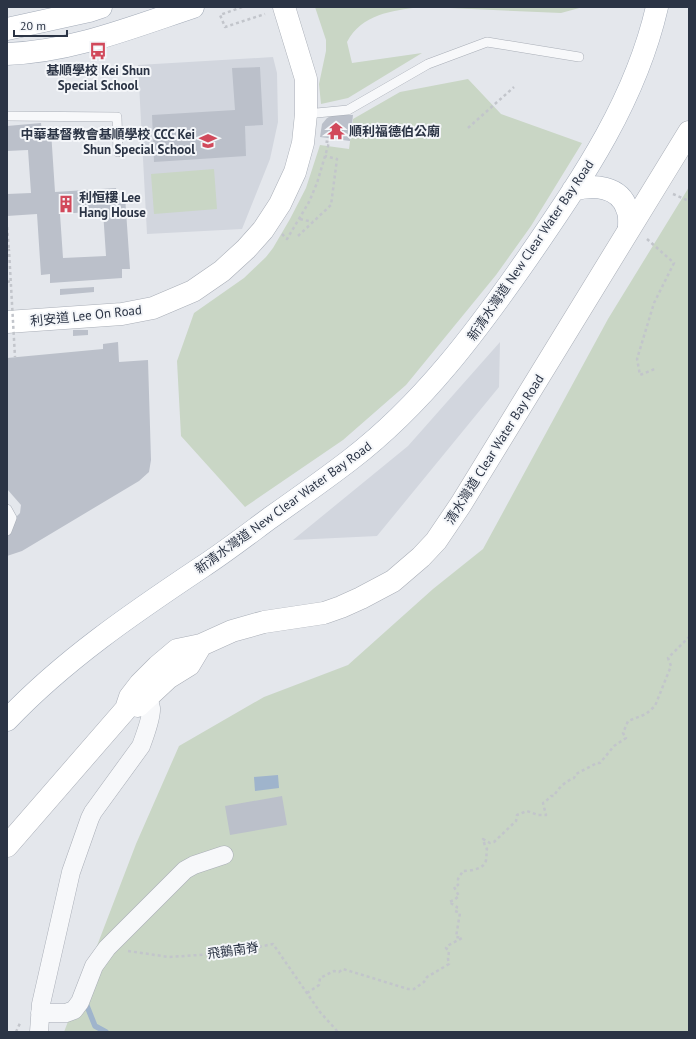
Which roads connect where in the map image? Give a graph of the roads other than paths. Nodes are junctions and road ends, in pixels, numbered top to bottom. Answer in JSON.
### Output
{"nodes":[{"id":1,"x":101,"y":7,"type":"edge"},
{"id":2,"x":193,"y":7,"type":"edge"},
{"id":3,"x":658,"y":7,"type":"edge"},
{"id":4,"x":277,"y":10,"type":"edge"},
{"id":5,"x":7,"y":29,"type":"edge"},
{"id":6,"x":7,"y":54,"type":"edge"},
{"id":7,"x":579,"y":57,"type":"dead end"},
{"id":8,"x":306,"y":114,"type":"junction"},
{"id":9,"x":7,"y":116,"type":"edge"},
{"id":10,"x":689,"y":132,"type":"edge"},
{"id":11,"x":118,"y":152,"type":"dead end"},
{"id":12,"x":573,"y":190,"type":"junction"},
{"id":13,"x":628,"y":218,"type":"junction"},
{"id":14,"x":7,"y":322,"type":"edge"},
{"id":15,"x":7,"y":509,"type":"edge"},
{"id":16,"x":7,"y":531,"type":"edge"},
{"id":17,"x":144,"y":690,"type":"junction"},
{"id":18,"x":7,"y":720,"type":"edge"},
{"id":19,"x":12,"y":840,"type":"edge"},
{"id":20,"x":224,"y":855,"type":"dead end"},
{"id":21,"x":7,"y":858,"type":"edge"},
{"id":22,"x":40,"y":1013,"type":"junction"},
{"id":23,"x":39,"y":1032,"type":"edge"}],
"edges":[{"from":1,"to":5,"type":"main road"},
{"from":2,"to":6,"type":"main road"},
{"from":3,"to":12,"type":"main road","name":"新清水灣道 New Clear Water Bay Road"},
{"from":4,"to":8,"type":"main road","name":"利安道 Lee On Road"},
{"from":7,"to":8,"type":"lane"},
{"from":8,"to":14,"type":"main road","name":"利安道 Lee On Road"},
{"from":9,"to":11,"type":"lane"},
{"from":10,"to":13,"type":"main road","name":"清水灣道 Clear Water Bay Road"},
{"from":12,"to":13,"type":"main road"},
{"from":12,"to":18,"type":"main road","name":"新清水灣道 New Clear Water Bay Road"},
{"from":13,"to":17,"type":"main road","name":"清水灣道 Clear Water Bay Road"},
{"from":15,"to":16,"type":"lane"},
{"from":17,"to":19,"type":"main road","name":"清水灣道 Clear Water Bay Road"},
{"from":17,"to":22,"type":"street"},
{"from":19,"to":21,"type":"main road","name":"清水灣道 Clear Water Bay Road"},
{"from":20,"to":22,"type":"street"},
{"from":22,"to":23,"type":"street"}]}
